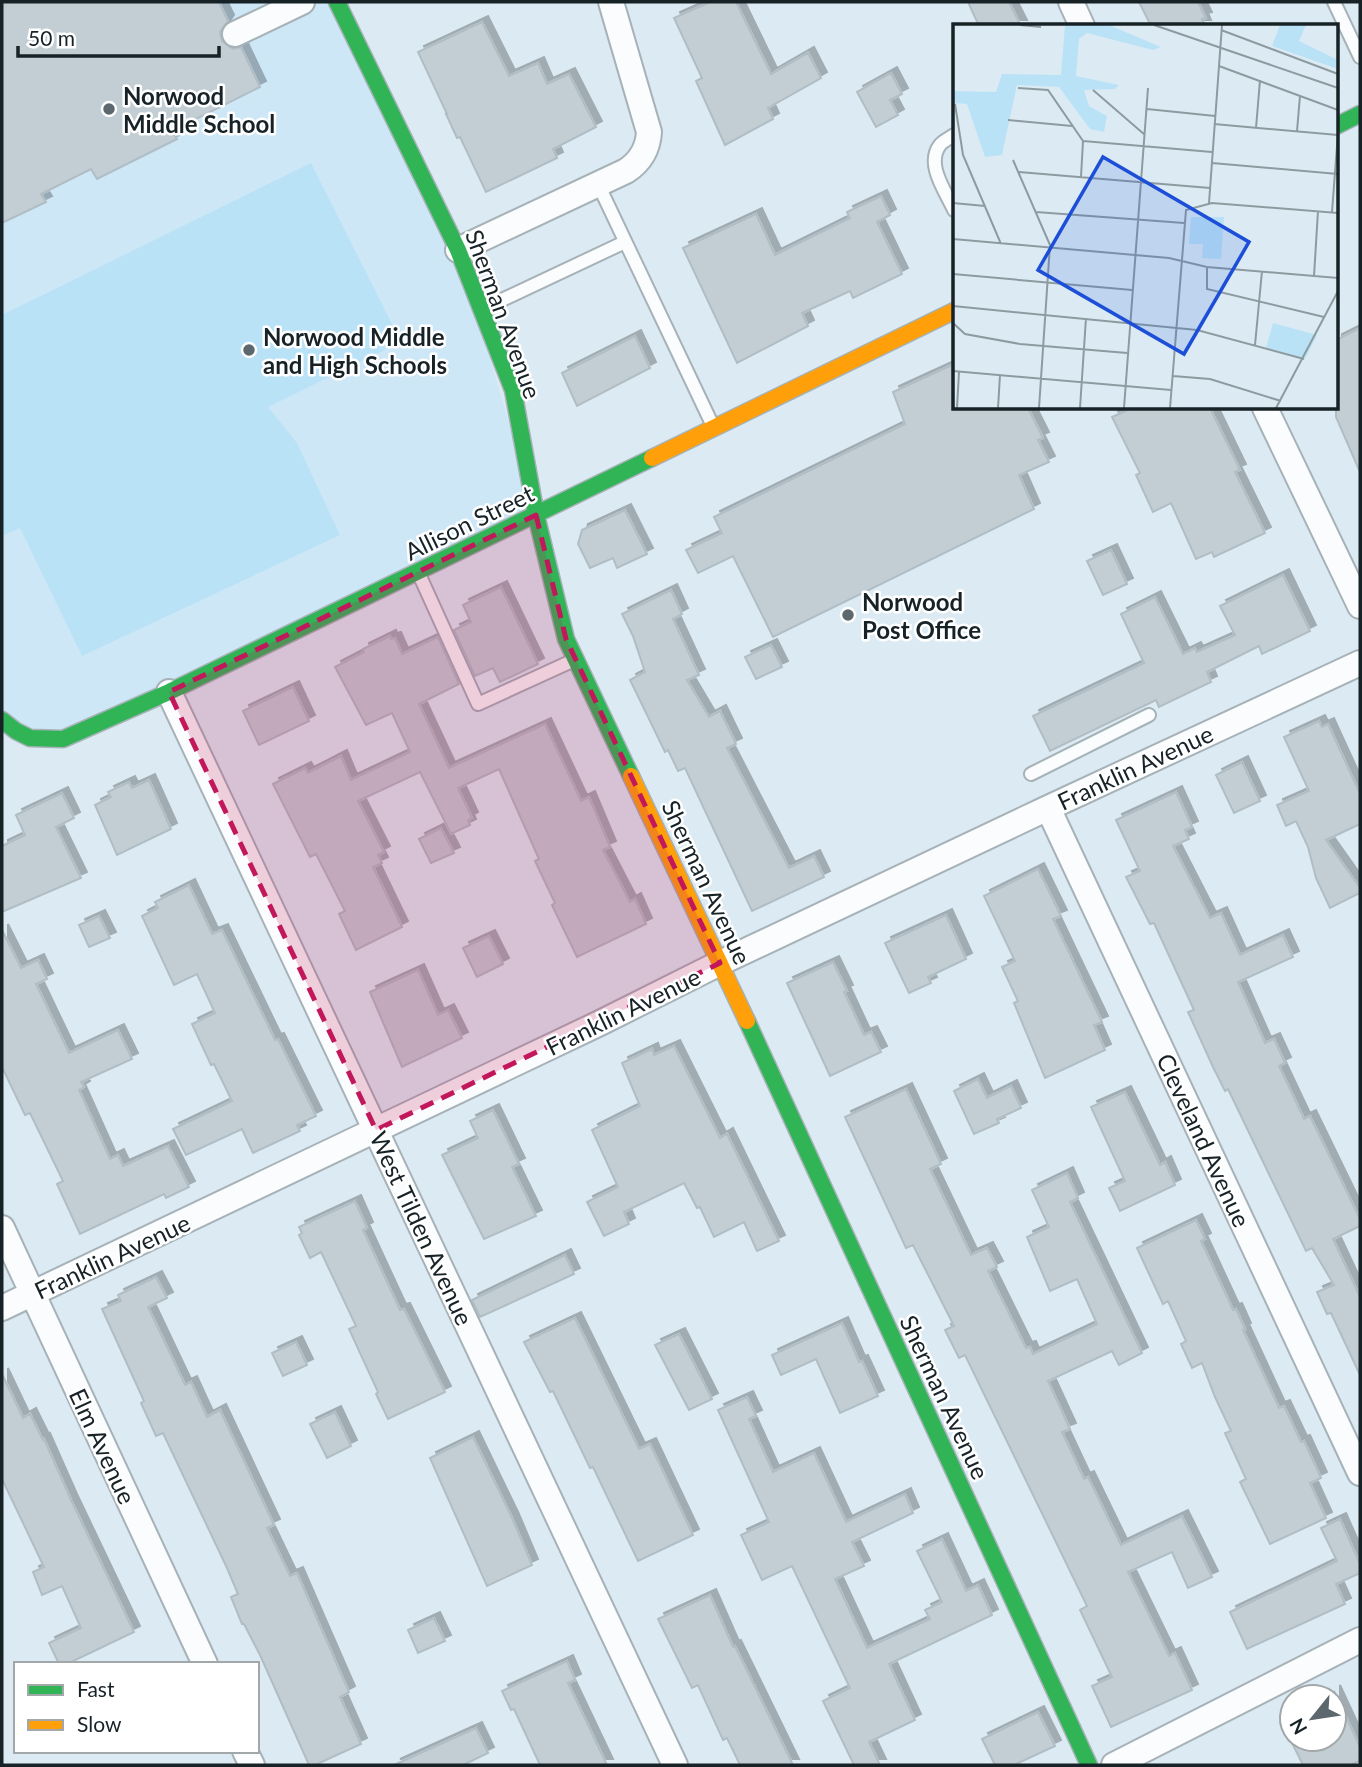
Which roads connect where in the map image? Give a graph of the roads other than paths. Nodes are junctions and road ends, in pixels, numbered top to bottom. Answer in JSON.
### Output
{"nodes":[{"id":1,"x":302,"y":2,"type":"edge"},
{"id":2,"x":337,"y":2,"type":"edge"},
{"id":3,"x":611,"y":2,"type":"edge"},
{"id":4,"x":1072,"y":2,"type":"edge"},
{"id":5,"x":1334,"y":2,"type":"edge"},
{"id":6,"x":1081,"y":24,"type":"edge"},
{"id":7,"x":235,"y":34,"type":"dead end"},
{"id":8,"x":1360,"y":57,"type":"edge"},
{"id":9,"x":1360,"y":114,"type":"edge"},
{"id":10,"x":1338,"y":124,"type":"edge"},
{"id":11,"x":953,"y":136,"type":"edge"},
{"id":12,"x":598,"y":184,"type":"junction"},
{"id":13,"x":953,"y":208,"type":"edge"},
{"id":14,"x":625,"y":242,"type":"junction"},
{"id":15,"x":458,"y":250,"type":"junction"},
{"id":16,"x":482,"y":310,"type":"junction"},
{"id":17,"x":953,"y":311,"type":"edge"},
{"id":18,"x":1266,"y":410,"type":"edge"},
{"id":19,"x":714,"y":428,"type":"junction"},
{"id":20,"x":536,"y":515,"type":"junction"},
{"id":21,"x":418,"y":572,"type":"junction"},
{"id":22,"x":1360,"y":606,"type":"edge"},
{"id":23,"x":576,"y":659,"type":"junction"},
{"id":24,"x":1360,"y":663,"type":"edge"},
{"id":25,"x":169,"y":691,"type":"junction"},
{"id":26,"x":1149,"y":715,"type":"dead end"},
{"id":27,"x":2,"y":720,"type":"edge"},
{"id":28,"x":1031,"y":774,"type":"dead end"},
{"id":29,"x":1048,"y":808,"type":"junction"},
{"id":30,"x":720,"y":963,"type":"junction"},
{"id":31,"x":376,"y":1130,"type":"junction"},
{"id":32,"x":2,"y":1228,"type":"edge"},
{"id":33,"x":33,"y":1294,"type":"junction"},
{"id":34,"x":2,"y":1308,"type":"edge"},
{"id":35,"x":1360,"y":1473,"type":"edge"},
{"id":36,"x":1360,"y":1640,"type":"edge"},
{"id":37,"x":204,"y":1662,"type":"edge"},
{"id":38,"x":675,"y":1765,"type":"edge"},
{"id":39,"x":1089,"y":1765,"type":"edge"},
{"id":40,"x":1114,"y":1765,"type":"edge"}],
"edges":[{"from":1,"to":7,"type":"street"},
{"from":2,"to":15,"type":"street","name":"Sherman Avenue"},
{"from":3,"to":12,"type":"street"},
{"from":4,"to":6,"type":"street"},
{"from":5,"to":8,"type":"lane"},
{"from":9,"to":10,"type":"street"},
{"from":11,"to":13,"type":"lane"},
{"from":12,"to":14,"type":"lane"},
{"from":12,"to":15,"type":"street"},
{"from":14,"to":16,"type":"lane"},
{"from":14,"to":19,"type":"lane"},
{"from":15,"to":16,"type":"street","name":"Sherman Avenue"},
{"from":16,"to":20,"type":"street","name":"Sherman Avenue"},
{"from":17,"to":19,"type":"street","name":"Allison Street"},
{"from":18,"to":22,"type":"street"},
{"from":19,"to":20,"type":"street","name":"Allison Street"},
{"from":20,"to":21,"type":"street","name":"Allison Street"},
{"from":20,"to":23,"type":"street","name":"Sherman Avenue"},
{"from":21,"to":23,"type":"lane"},
{"from":21,"to":25,"type":"street","name":"Allison Street"},
{"from":23,"to":30,"type":"street","name":"Sherman Avenue"},
{"from":24,"to":29,"type":"street","name":"Franklin Avenue"},
{"from":25,"to":27,"type":"street","name":"Allison Street"},
{"from":25,"to":31,"type":"street","name":"West Tilden Avenue"},
{"from":26,"to":28,"type":"lane"},
{"from":29,"to":30,"type":"street","name":"Franklin Avenue"},
{"from":29,"to":35,"type":"street","name":"Cleveland Avenue"},
{"from":30,"to":31,"type":"street","name":"Franklin Avenue"},
{"from":30,"to":39,"type":"street","name":"Sherman Avenue"},
{"from":31,"to":33,"type":"street","name":"Franklin Avenue"},
{"from":31,"to":38,"type":"street","name":"West Tilden Avenue"},
{"from":32,"to":33,"type":"street","name":"Elm Avenue"},
{"from":33,"to":34,"type":"street","name":"Franklin Avenue"},
{"from":33,"to":37,"type":"street","name":"Elm Avenue"},
{"from":36,"to":40,"type":"street"}]}
